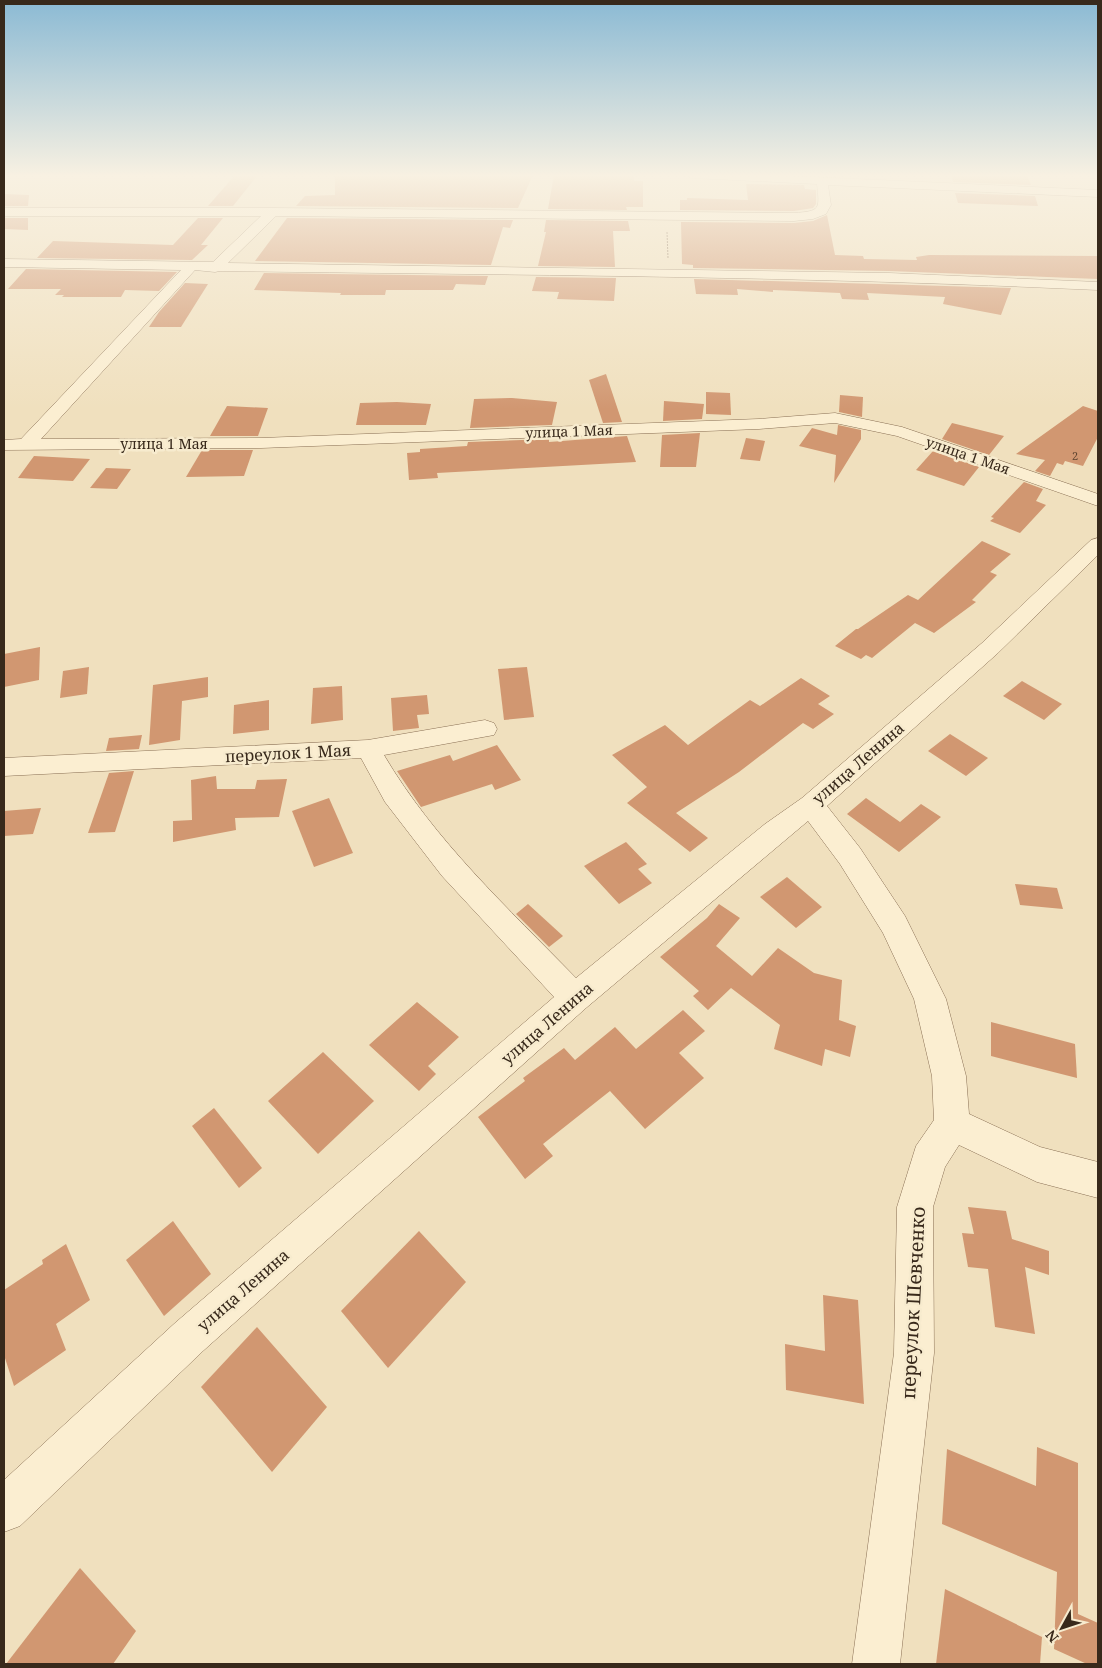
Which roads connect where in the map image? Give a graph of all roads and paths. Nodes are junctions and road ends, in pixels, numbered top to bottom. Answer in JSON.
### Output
{"nodes":[{"id":1,"x":231,"y":253,"type":"edge"},
{"id":2,"x":668,"y":253,"type":"edge"},
{"id":3,"x":4,"y":263,"type":"edge"},
{"id":4,"x":191,"y":267,"type":"junction"},
{"id":5,"x":215,"y":268,"type":"junction"},
{"id":6,"x":668,"y":271,"type":"junction"},
{"id":7,"x":1098,"y":286,"type":"edge"},
{"id":8,"x":4,"y":444,"type":"edge"},
{"id":9,"x":26,"y":445,"type":"junction"},
{"id":10,"x":1098,"y":500,"type":"edge"},
{"id":11,"x":1098,"y":544,"type":"edge"},
{"id":12,"x":485,"y":729,"type":"dead end"},
{"id":13,"x":368,"y":749,"type":"junction"},
{"id":14,"x":4,"y":767,"type":"edge"},
{"id":15,"x":811,"y":805,"type":"junction"},
{"id":16,"x":575,"y":998,"type":"junction"},
{"id":17,"x":952,"y":1124,"type":"junction"},
{"id":18,"x":1098,"y":1180,"type":"edge"},
{"id":19,"x":4,"y":1510,"type":"edge"},
{"id":20,"x":876,"y":1664,"type":"edge"}],
"edges":[{"from":1,"to":5,"type":"street"},
{"from":2,"to":6,"type":"path"},
{"from":3,"to":4,"type":"street"},
{"from":4,"to":5,"type":"street"},
{"from":4,"to":9,"type":"street"},
{"from":5,"to":6,"type":"street"},
{"from":6,"to":7,"type":"street"},
{"from":8,"to":9,"type":"street","name":"улица 1 Мая"},
{"from":9,"to":10,"type":"street","name":"улица 1 Мая"},
{"from":11,"to":15,"type":"street","name":"улица Ленина"},
{"from":12,"to":13,"type":"street"},
{"from":13,"to":14,"type":"street","name":"переулок 1 Мая"},
{"from":13,"to":16,"type":"street","name":"переулок 1 Мая"},
{"from":15,"to":16,"type":"street","name":"улица Ленина"},
{"from":15,"to":17,"type":"street"},
{"from":16,"to":19,"type":"street","name":"улица Ленина"},
{"from":17,"to":18,"type":"street"},
{"from":17,"to":20,"type":"street","name":"переулок Шевченко"}]}
